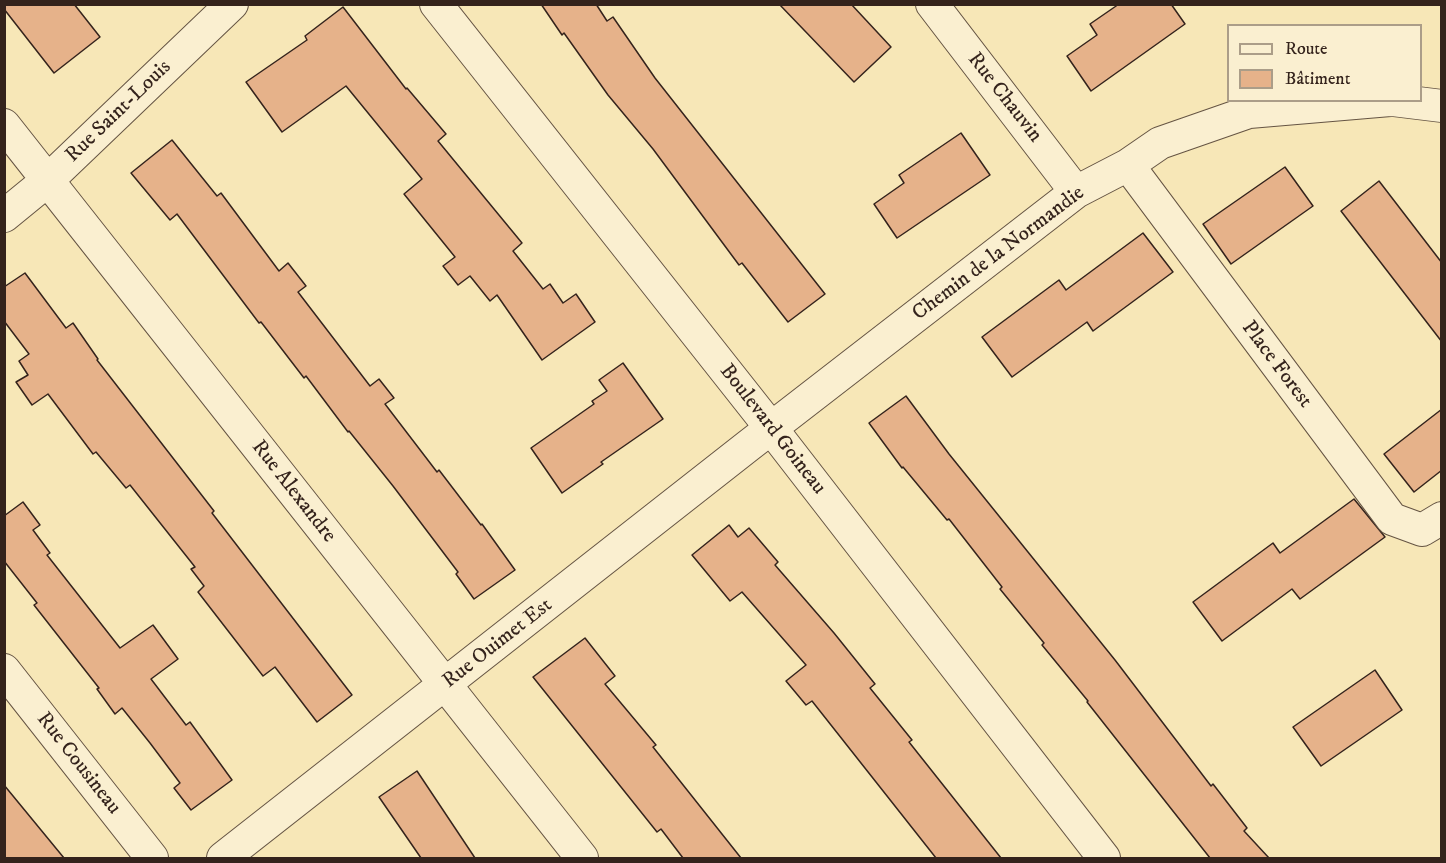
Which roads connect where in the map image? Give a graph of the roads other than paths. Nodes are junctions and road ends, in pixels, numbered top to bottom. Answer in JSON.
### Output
{"nodes":[{"id":1,"x":232,"y":4,"type":"edge"},
{"id":2,"x":436,"y":4,"type":"edge"},
{"id":3,"x":932,"y":4,"type":"edge"},
{"id":4,"x":1368,"y":102,"type":"edge"},
{"id":5,"x":1409,"y":102,"type":"edge"},
{"id":6,"x":1442,"y":106,"type":"edge"},
{"id":7,"x":4,"y":125,"type":"edge"},
{"id":8,"x":1128,"y":165,"type":"junction"},
{"id":9,"x":48,"y":180,"type":"junction"},
{"id":10,"x":1076,"y":192,"type":"junction"},
{"id":11,"x":4,"y":216,"type":"edge"},
{"id":12,"x":771,"y":429,"type":"junction"},
{"id":13,"x":1442,"y":518,"type":"edge"},
{"id":14,"x":4,"y":670,"type":"edge"},
{"id":15,"x":446,"y":685,"type":"junction"},
{"id":16,"x":152,"y":858,"type":"edge"},
{"id":17,"x":223,"y":858,"type":"edge"},
{"id":18,"x":582,"y":858,"type":"edge"},
{"id":19,"x":1104,"y":858,"type":"edge"}],
"edges":[{"from":1,"to":9,"type":"street","name":"Rue Saint-Louis"},
{"from":2,"to":12,"type":"street","name":"Boulevard Goineau"},
{"from":3,"to":10,"type":"street","name":"Rue Chauvin"},
{"from":4,"to":8,"type":"street","name":"Chemin de la Normandie"},
{"from":5,"to":6,"type":"street","name":"Chemin de la Normandie"},
{"from":7,"to":9,"type":"street","name":"Rue Alexandre"},
{"from":8,"to":10,"type":"street","name":"Chemin de la Normandie"},
{"from":8,"to":13,"type":"street","name":"Place Forest"},
{"from":9,"to":11,"type":"street","name":"Rue Saint-Louis"},
{"from":9,"to":15,"type":"street","name":"Rue Alexandre"},
{"from":10,"to":12,"type":"street","name":"Chemin de la Normandie"},
{"from":12,"to":15,"type":"street","name":"Rue Ouimet Est"},
{"from":12,"to":19,"type":"street","name":"Boulevard Goineau"},
{"from":14,"to":16,"type":"street","name":"Rue Cousineau"},
{"from":15,"to":17,"type":"street","name":"Rue Ouimet Est"},
{"from":15,"to":18,"type":"street","name":"Rue Alexandre"}]}
